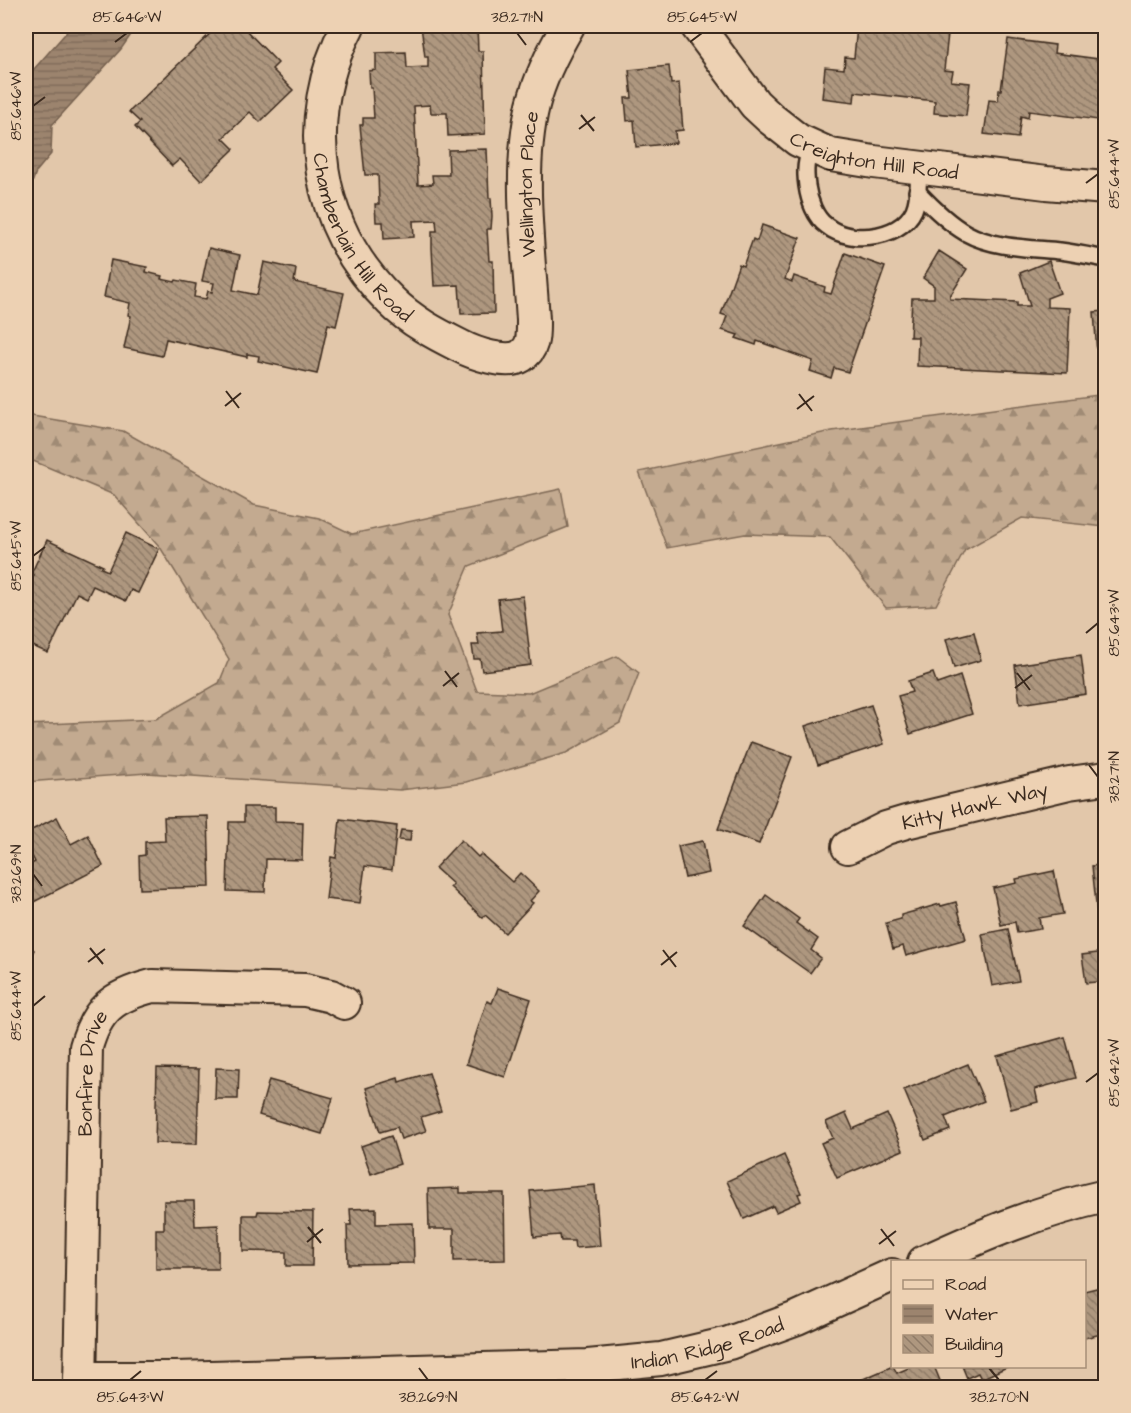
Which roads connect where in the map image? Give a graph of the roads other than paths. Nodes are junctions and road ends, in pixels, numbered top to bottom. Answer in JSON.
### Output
{"nodes":[{"id":1,"x":348,"y":26,"type":"edge"},
{"id":2,"x":568,"y":26,"type":"edge"},
{"id":3,"x":697,"y":26,"type":"edge"},
{"id":4,"x":813,"y":147,"type":"junction"},
{"id":5,"x":918,"y":179,"type":"junction"},
{"id":6,"x":1106,"y":188,"type":"edge"},
{"id":7,"x":1106,"y":259,"type":"edge"},
{"id":8,"x":529,"y":350,"type":"joint"},
{"id":9,"x":1106,"y":778,"type":"edge"},
{"id":10,"x":848,"y":847,"type":"dead end"},
{"id":11,"x":344,"y":1003,"type":"dead end"},
{"id":12,"x":1106,"y":1197,"type":"edge"},
{"id":13,"x":928,"y":1260,"type":"edge"},
{"id":14,"x":891,"y":1275,"type":"edge"},
{"id":15,"x":80,"y":1383,"type":"edge"}],
"edges":[{"from":1,"to":8,"type":"street","name":"Chamberlain Hill Road"},
{"from":2,"to":8,"type":"street","name":"Wellington Place"},
{"from":3,"to":4,"type":"street","name":"Creighton Hill Road"},
{"from":4,"to":5,"type":"street","name":"Creighton Hill Road"},
{"from":4,"to":5,"type":"lane"},
{"from":5,"to":6,"type":"street","name":"Creighton Hill Road"},
{"from":5,"to":7,"type":"lane"},
{"from":9,"to":10,"type":"street","name":"Kitty Hawk Way"},
{"from":11,"to":15,"type":"street","name":"Bonfire Drive"},
{"from":12,"to":13,"type":"street"},
{"from":14,"to":15,"type":"street","name":"Indian Ridge Road"}]}
